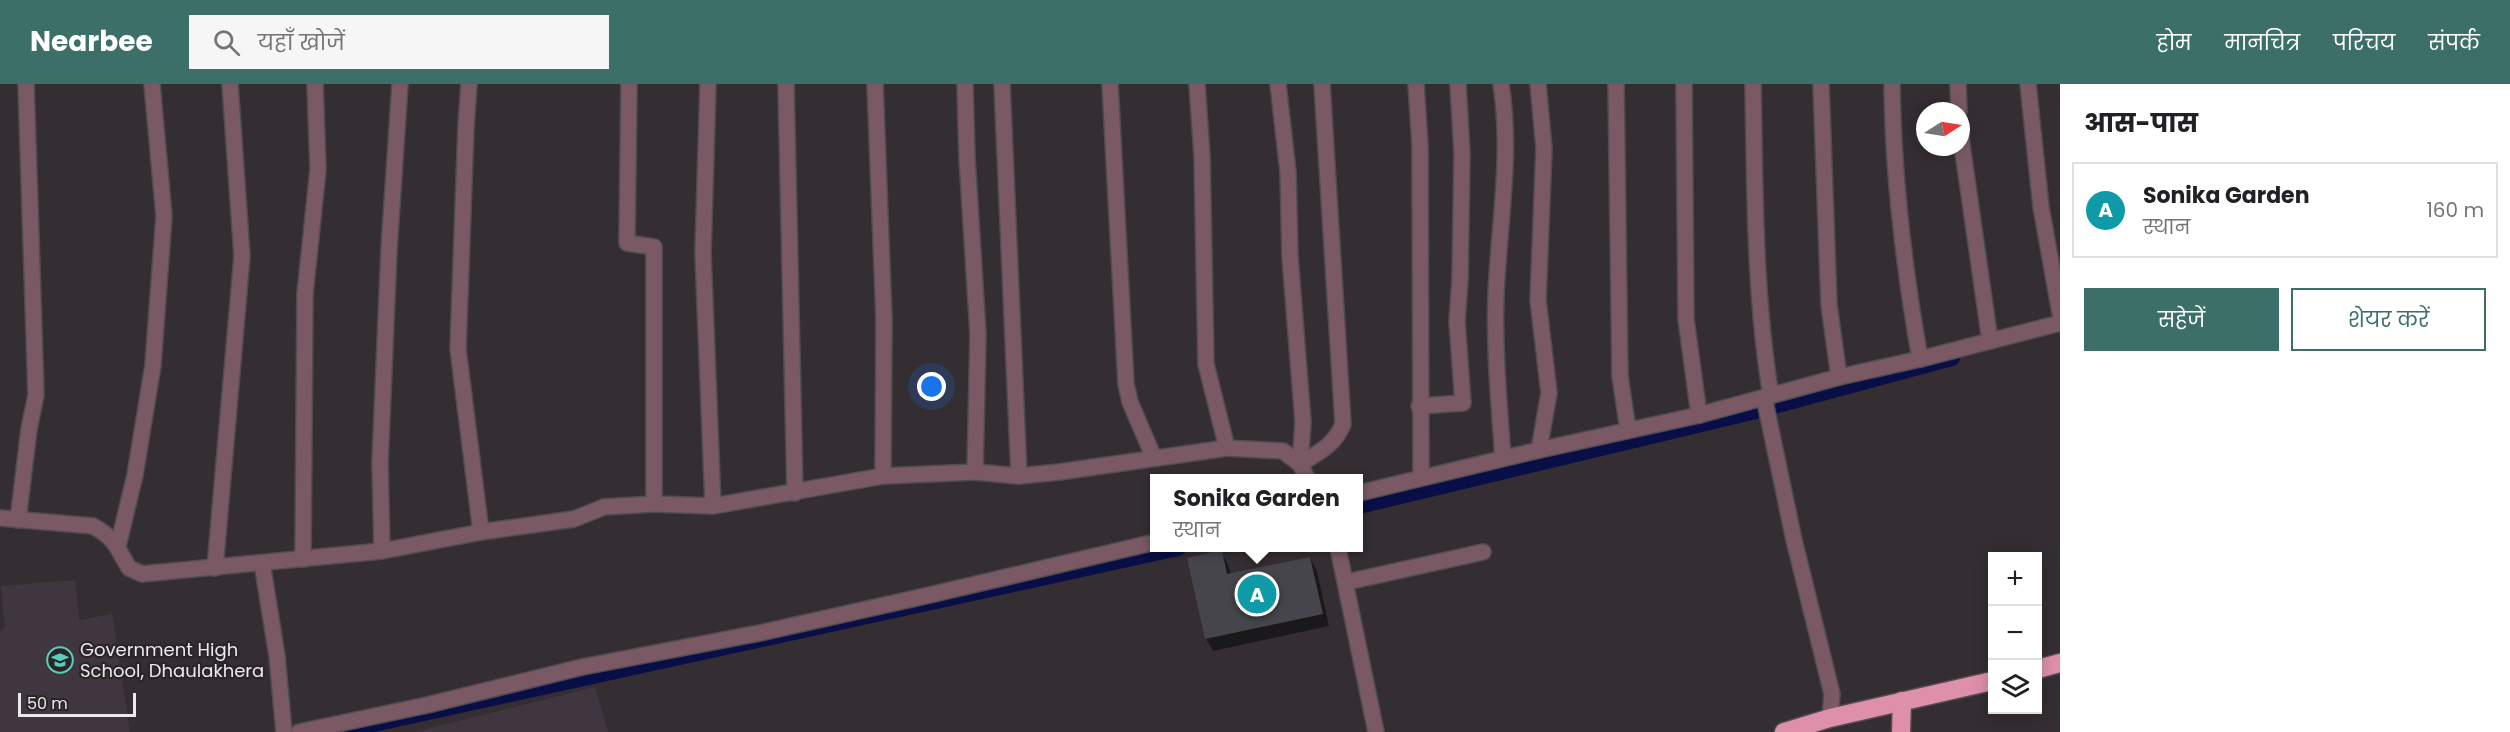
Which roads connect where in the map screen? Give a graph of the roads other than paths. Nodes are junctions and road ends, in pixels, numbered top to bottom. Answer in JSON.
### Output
{"nodes":[{"id":1,"x":26,"y":84,"type":"edge"},
{"id":2,"x":152,"y":84,"type":"edge"},
{"id":3,"x":230,"y":84,"type":"edge"},
{"id":4,"x":315,"y":84,"type":"edge"},
{"id":5,"x":399,"y":84,"type":"edge"},
{"id":6,"x":469,"y":84,"type":"edge"},
{"id":7,"x":629,"y":84,"type":"edge"},
{"id":8,"x":708,"y":84,"type":"edge"},
{"id":9,"x":786,"y":84,"type":"edge"},
{"id":10,"x":875,"y":84,"type":"edge"},
{"id":11,"x":965,"y":84,"type":"edge"},
{"id":12,"x":1002,"y":84,"type":"edge"},
{"id":13,"x":1110,"y":84,"type":"edge"},
{"id":14,"x":1197,"y":84,"type":"edge"},
{"id":15,"x":1278,"y":84,"type":"edge"},
{"id":16,"x":1322,"y":84,"type":"edge"},
{"id":17,"x":1416,"y":84,"type":"edge"},
{"id":18,"x":1458,"y":84,"type":"edge"},
{"id":19,"x":1501,"y":84,"type":"edge"},
{"id":20,"x":1538,"y":84,"type":"edge"},
{"id":21,"x":1616,"y":84,"type":"edge"},
{"id":22,"x":1684,"y":84,"type":"edge"},
{"id":23,"x":1753,"y":84,"type":"edge"},
{"id":24,"x":1821,"y":84,"type":"edge"},
{"id":25,"x":1892,"y":84,"type":"edge"},
{"id":26,"x":1958,"y":84,"type":"edge"},
{"id":27,"x":2028,"y":84,"type":"edge"},
{"id":28,"x":1959,"y":102,"type":"edge"},
{"id":29,"x":1964,"y":156,"type":"edge"},
{"id":30,"x":2060,"y":313,"type":"edge"},
{"id":31,"x":2060,"y":323,"type":"edge"},
{"id":32,"x":1990,"y":341,"type":"junction"},
{"id":33,"x":1920,"y":359,"type":"junction"},
{"id":34,"x":1839,"y":377,"type":"junction"},
{"id":35,"x":1767,"y":402,"type":"junction"},
{"id":36,"x":1419,"y":406,"type":"junction"},
{"id":37,"x":1700,"y":415,"type":"junction"},
{"id":38,"x":1628,"y":430,"type":"junction"},
{"id":39,"x":1227,"y":448,"type":"junction"},
{"id":40,"x":1539,"y":450,"type":"junction"},
{"id":41,"x":1154,"y":458,"type":"junction"},
{"id":42,"x":1503,"y":458,"type":"junction"},
{"id":43,"x":1300,"y":464,"type":"junction"},
{"id":44,"x":975,"y":472,"type":"junction"},
{"id":45,"x":1305,"y":474,"type":"edge"},
{"id":46,"x":883,"y":476,"type":"junction"},
{"id":47,"x":1019,"y":476,"type":"junction"},
{"id":48,"x":1421,"y":477,"type":"junction"},
{"id":49,"x":1363,"y":492,"type":"edge"},
{"id":50,"x":795,"y":493,"type":"junction"},
{"id":51,"x":654,"y":504,"type":"junction"},
{"id":52,"x":713,"y":506,"type":"junction"},
{"id":53,"x":0,"y":518,"type":"edge"},
{"id":54,"x":18,"y":519,"type":"junction"},
{"id":55,"x":481,"y":532,"type":"junction"},
{"id":56,"x":1150,"y":543,"type":"edge"},
{"id":57,"x":118,"y":546,"type":"junction"},
{"id":58,"x":382,"y":551,"type":"junction"},
{"id":59,"x":1339,"y":552,"type":"edge"},
{"id":60,"x":1483,"y":552,"type":"dead end"},
{"id":61,"x":303,"y":559,"type":"junction"},
{"id":62,"x":262,"y":563,"type":"junction"},
{"id":63,"x":214,"y":568,"type":"junction"},
{"id":64,"x":1347,"y":582,"type":"junction"},
{"id":65,"x":2060,"y":663,"type":"edge"},
{"id":66,"x":2042,"y":668,"type":"edge"},
{"id":67,"x":1988,"y":682,"type":"edge"},
{"id":68,"x":1902,"y":701,"type":"junction"},
{"id":69,"x":1830,"y":718,"type":"junction"},
{"id":70,"x":284,"y":732,"type":"edge"},
{"id":71,"x":298,"y":732,"type":"edge"},
{"id":72,"x":1376,"y":732,"type":"edge"},
{"id":73,"x":1784,"y":732,"type":"edge"},
{"id":74,"x":1901,"y":732,"type":"edge"}],
"edges":[{"from":1,"to":54,"type":"street"},
{"from":2,"to":57,"type":"street"},
{"from":3,"to":63,"type":"street"},
{"from":4,"to":61,"type":"street"},
{"from":5,"to":58,"type":"street"},
{"from":6,"to":55,"type":"street"},
{"from":7,"to":51,"type":"street"},
{"from":8,"to":52,"type":"street"},
{"from":9,"to":50,"type":"street"},
{"from":10,"to":46,"type":"street"},
{"from":11,"to":44,"type":"street"},
{"from":12,"to":47,"type":"street"},
{"from":13,"to":41,"type":"street"},
{"from":14,"to":39,"type":"street"},
{"from":15,"to":43,"type":"street"},
{"from":16,"to":43,"type":"street"},
{"from":17,"to":36,"type":"street"},
{"from":18,"to":36,"type":"street"},
{"from":19,"to":42,"type":"street"},
{"from":20,"to":40,"type":"street"},
{"from":21,"to":38,"type":"street"},
{"from":22,"to":37,"type":"street"},
{"from":23,"to":35,"type":"street"},
{"from":24,"to":34,"type":"street"},
{"from":25,"to":33,"type":"street"},
{"from":26,"to":28,"type":"street"},
{"from":27,"to":30,"type":"street"},
{"from":29,"to":32,"type":"street"},
{"from":31,"to":32,"type":"street"},
{"from":32,"to":33,"type":"street"},
{"from":33,"to":34,"type":"street"},
{"from":34,"to":35,"type":"street"},
{"from":35,"to":37,"type":"street"},
{"from":35,"to":69,"type":"street"},
{"from":36,"to":48,"type":"street"},
{"from":37,"to":38,"type":"street"},
{"from":38,"to":40,"type":"street"},
{"from":39,"to":41,"type":"street"},
{"from":39,"to":43,"type":"street"},
{"from":40,"to":42,"type":"street"},
{"from":41,"to":47,"type":"street"},
{"from":42,"to":48,"type":"street"},
{"from":43,"to":45,"type":"street"},
{"from":44,"to":46,"type":"street"},
{"from":44,"to":47,"type":"street"},
{"from":46,"to":50,"type":"street"},
{"from":48,"to":49,"type":"street"},
{"from":50,"to":52,"type":"street"},
{"from":51,"to":52,"type":"street"},
{"from":51,"to":55,"type":"street"},
{"from":53,"to":54,"type":"street"},
{"from":54,"to":57,"type":"street"},
{"from":55,"to":58,"type":"street"},
{"from":56,"to":71,"type":"street"},
{"from":57,"to":63,"type":"street"},
{"from":58,"to":61,"type":"street"},
{"from":59,"to":64,"type":"street"},
{"from":60,"to":64,"type":"street"},
{"from":61,"to":62,"type":"street"},
{"from":62,"to":63,"type":"street"},
{"from":62,"to":70,"type":"street"},
{"from":64,"to":72,"type":"street"},
{"from":65,"to":66,"type":"highway"},
{"from":67,"to":68,"type":"highway"},
{"from":68,"to":69,"type":"highway"},
{"from":68,"to":74,"type":"highway"},
{"from":69,"to":73,"type":"highway"}]}
